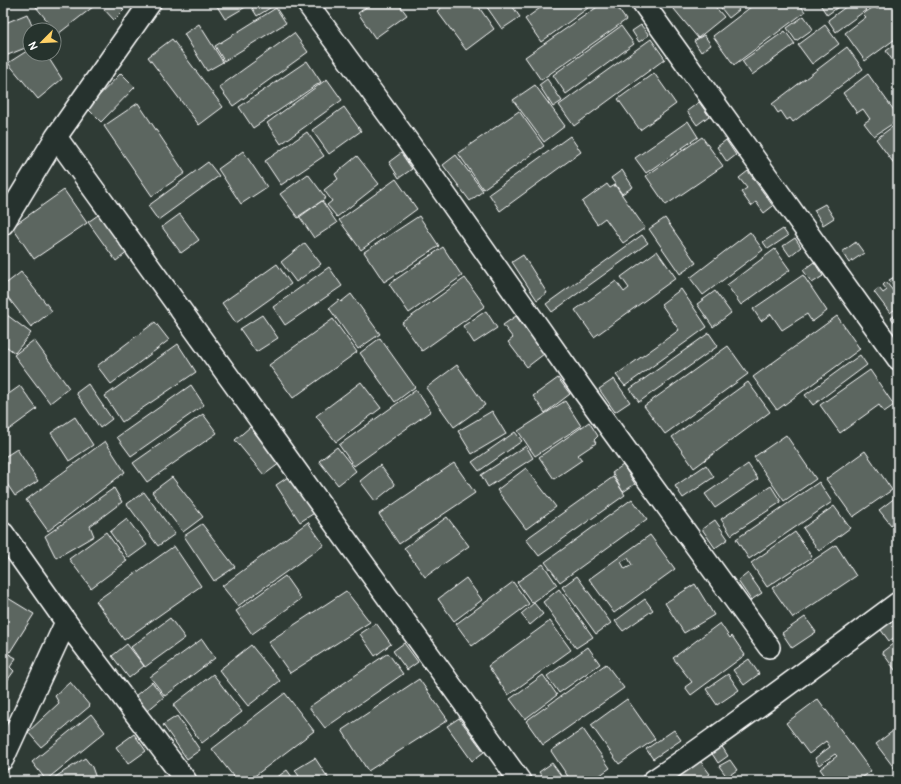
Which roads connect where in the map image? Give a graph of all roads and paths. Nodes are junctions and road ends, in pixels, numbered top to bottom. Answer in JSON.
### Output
{"nodes":[{"id":1,"x":150,"y":3,"type":"edge"},
{"id":2,"x":307,"y":3,"type":"edge"},
{"id":3,"x":642,"y":3,"type":"edge"},
{"id":4,"x":56,"y":137,"type":"junction"},
{"id":5,"x":3,"y":224,"type":"edge"},
{"id":6,"x":898,"y":359,"type":"edge"},
{"id":7,"x":3,"y":533,"type":"edge"},
{"id":8,"x":898,"y":602,"type":"edge"},
{"id":9,"x":66,"y":622,"type":"junction"},
{"id":10,"x":769,"y":647,"type":"dead end"},
{"id":11,"x":3,"y":760,"type":"edge"},
{"id":12,"x":186,"y":781,"type":"edge"},
{"id":13,"x":520,"y":781,"type":"edge"},
{"id":14,"x":653,"y":781,"type":"edge"}],
"edges":[{"from":1,"to":4,"type":"street"},
{"from":2,"to":10,"type":"street"},
{"from":3,"to":6,"type":"street"},
{"from":4,"to":5,"type":"street"},
{"from":4,"to":13,"type":"street"},
{"from":7,"to":9,"type":"street"},
{"from":8,"to":14,"type":"street"},
{"from":9,"to":11,"type":"street"},
{"from":9,"to":12,"type":"street"}]}
